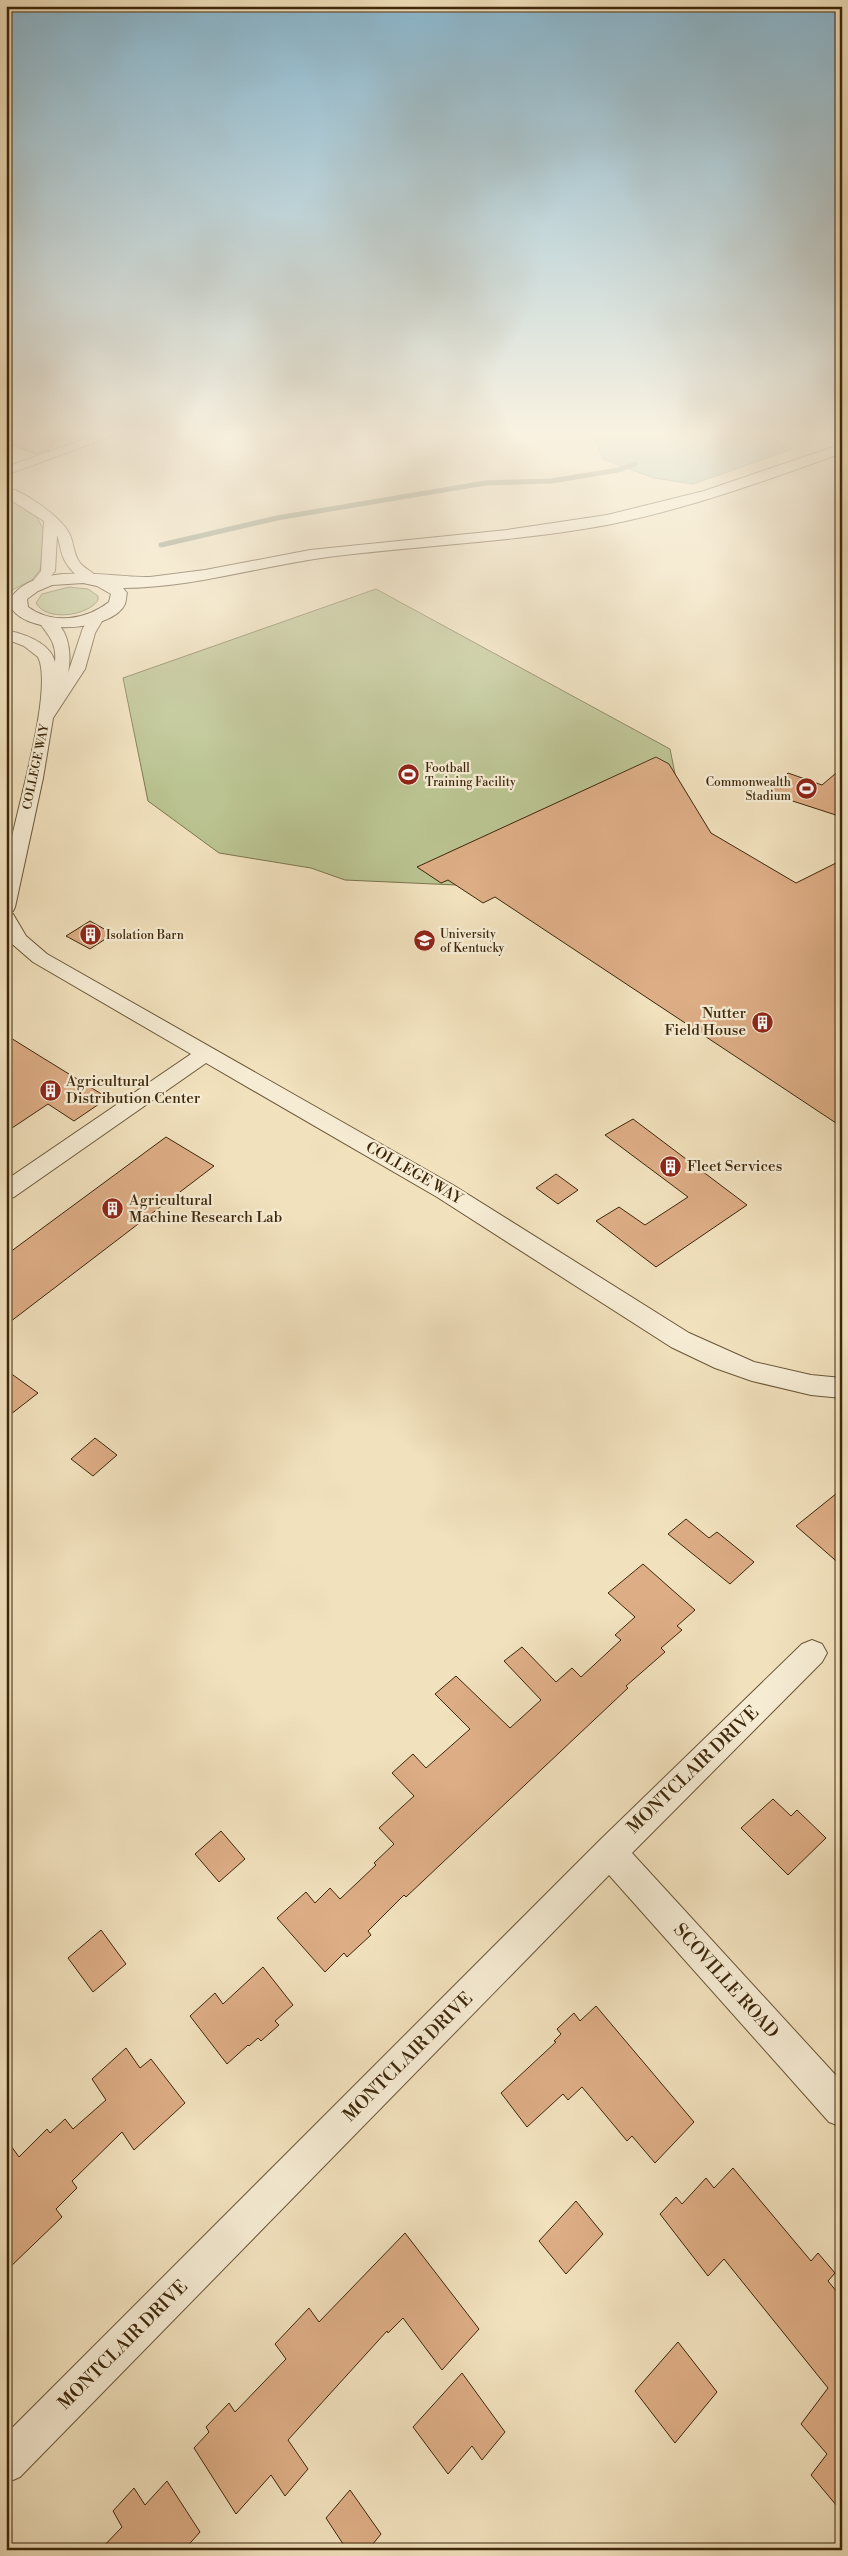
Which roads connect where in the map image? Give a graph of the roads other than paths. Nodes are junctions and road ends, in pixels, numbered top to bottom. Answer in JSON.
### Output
{"nodes":[{"id":1,"x":49,"y":548,"type":"edge"},
{"id":2,"x":67,"y":548,"type":"edge"},
{"id":3,"x":363,"y":548,"type":"edge"},
{"id":4,"x":427,"y":548,"type":"edge"},
{"id":5,"x":97,"y":580,"type":"junction"},
{"id":6,"x":30,"y":589,"type":"junction"},
{"id":7,"x":6,"y":600,"type":"edge"},
{"id":8,"x":117,"y":604,"type":"junction"},
{"id":9,"x":6,"y":616,"type":"edge"},
{"id":10,"x":98,"y":616,"type":"junction"},
{"id":11,"x":39,"y":620,"type":"junction"},
{"id":12,"x":6,"y":634,"type":"edge"},
{"id":13,"x":51,"y":710,"type":"junction"},
{"id":14,"x":6,"y":907,"type":"edge"},
{"id":15,"x":6,"y":918,"type":"edge"},
{"id":16,"x":206,"y":1053,"type":"junction"},
{"id":17,"x":6,"y":1191,"type":"edge"},
{"id":18,"x":842,"y":1388,"type":"edge"},
{"id":19,"x":812,"y":1653,"type":"dead end"},
{"id":20,"x":610,"y":1852,"type":"junction"},
{"id":21,"x":842,"y":2109,"type":"edge"},
{"id":22,"x":6,"y":2463,"type":"edge"}],
"edges":[{"from":1,"to":6,"type":"street"},
{"from":2,"to":5,"type":"street"},
{"from":3,"to":5,"type":"main road"},
{"from":4,"to":8,"type":"main road"},
{"from":5,"to":6,"type":"main road"},
{"from":5,"to":8,"type":"main road"},
{"from":6,"to":7,"type":"main road"},
{"from":6,"to":11,"type":"main road"},
{"from":8,"to":10,"type":"main road"},
{"from":9,"to":11,"type":"main road"},
{"from":10,"to":11,"type":"main road"},
{"from":10,"to":13,"type":"street","name":"COLLEGE WAY"},
{"from":11,"to":13,"type":"street","name":"COLLEGE WAY"},
{"from":12,"to":13,"type":"street","name":"COLLEGE WAY"},
{"from":13,"to":14,"type":"street","name":"COLLEGE WAY"},
{"from":15,"to":16,"type":"street","name":"COLLEGE WAY"},
{"from":16,"to":17,"type":"street"},
{"from":16,"to":18,"type":"street","name":"COLLEGE WAY"},
{"from":19,"to":20,"type":"street","name":"MONTCLAIR DRIVE"},
{"from":20,"to":21,"type":"street","name":"SCOVILLE ROAD"},
{"from":20,"to":22,"type":"street","name":"MONTCLAIR DRIVE"}]}
